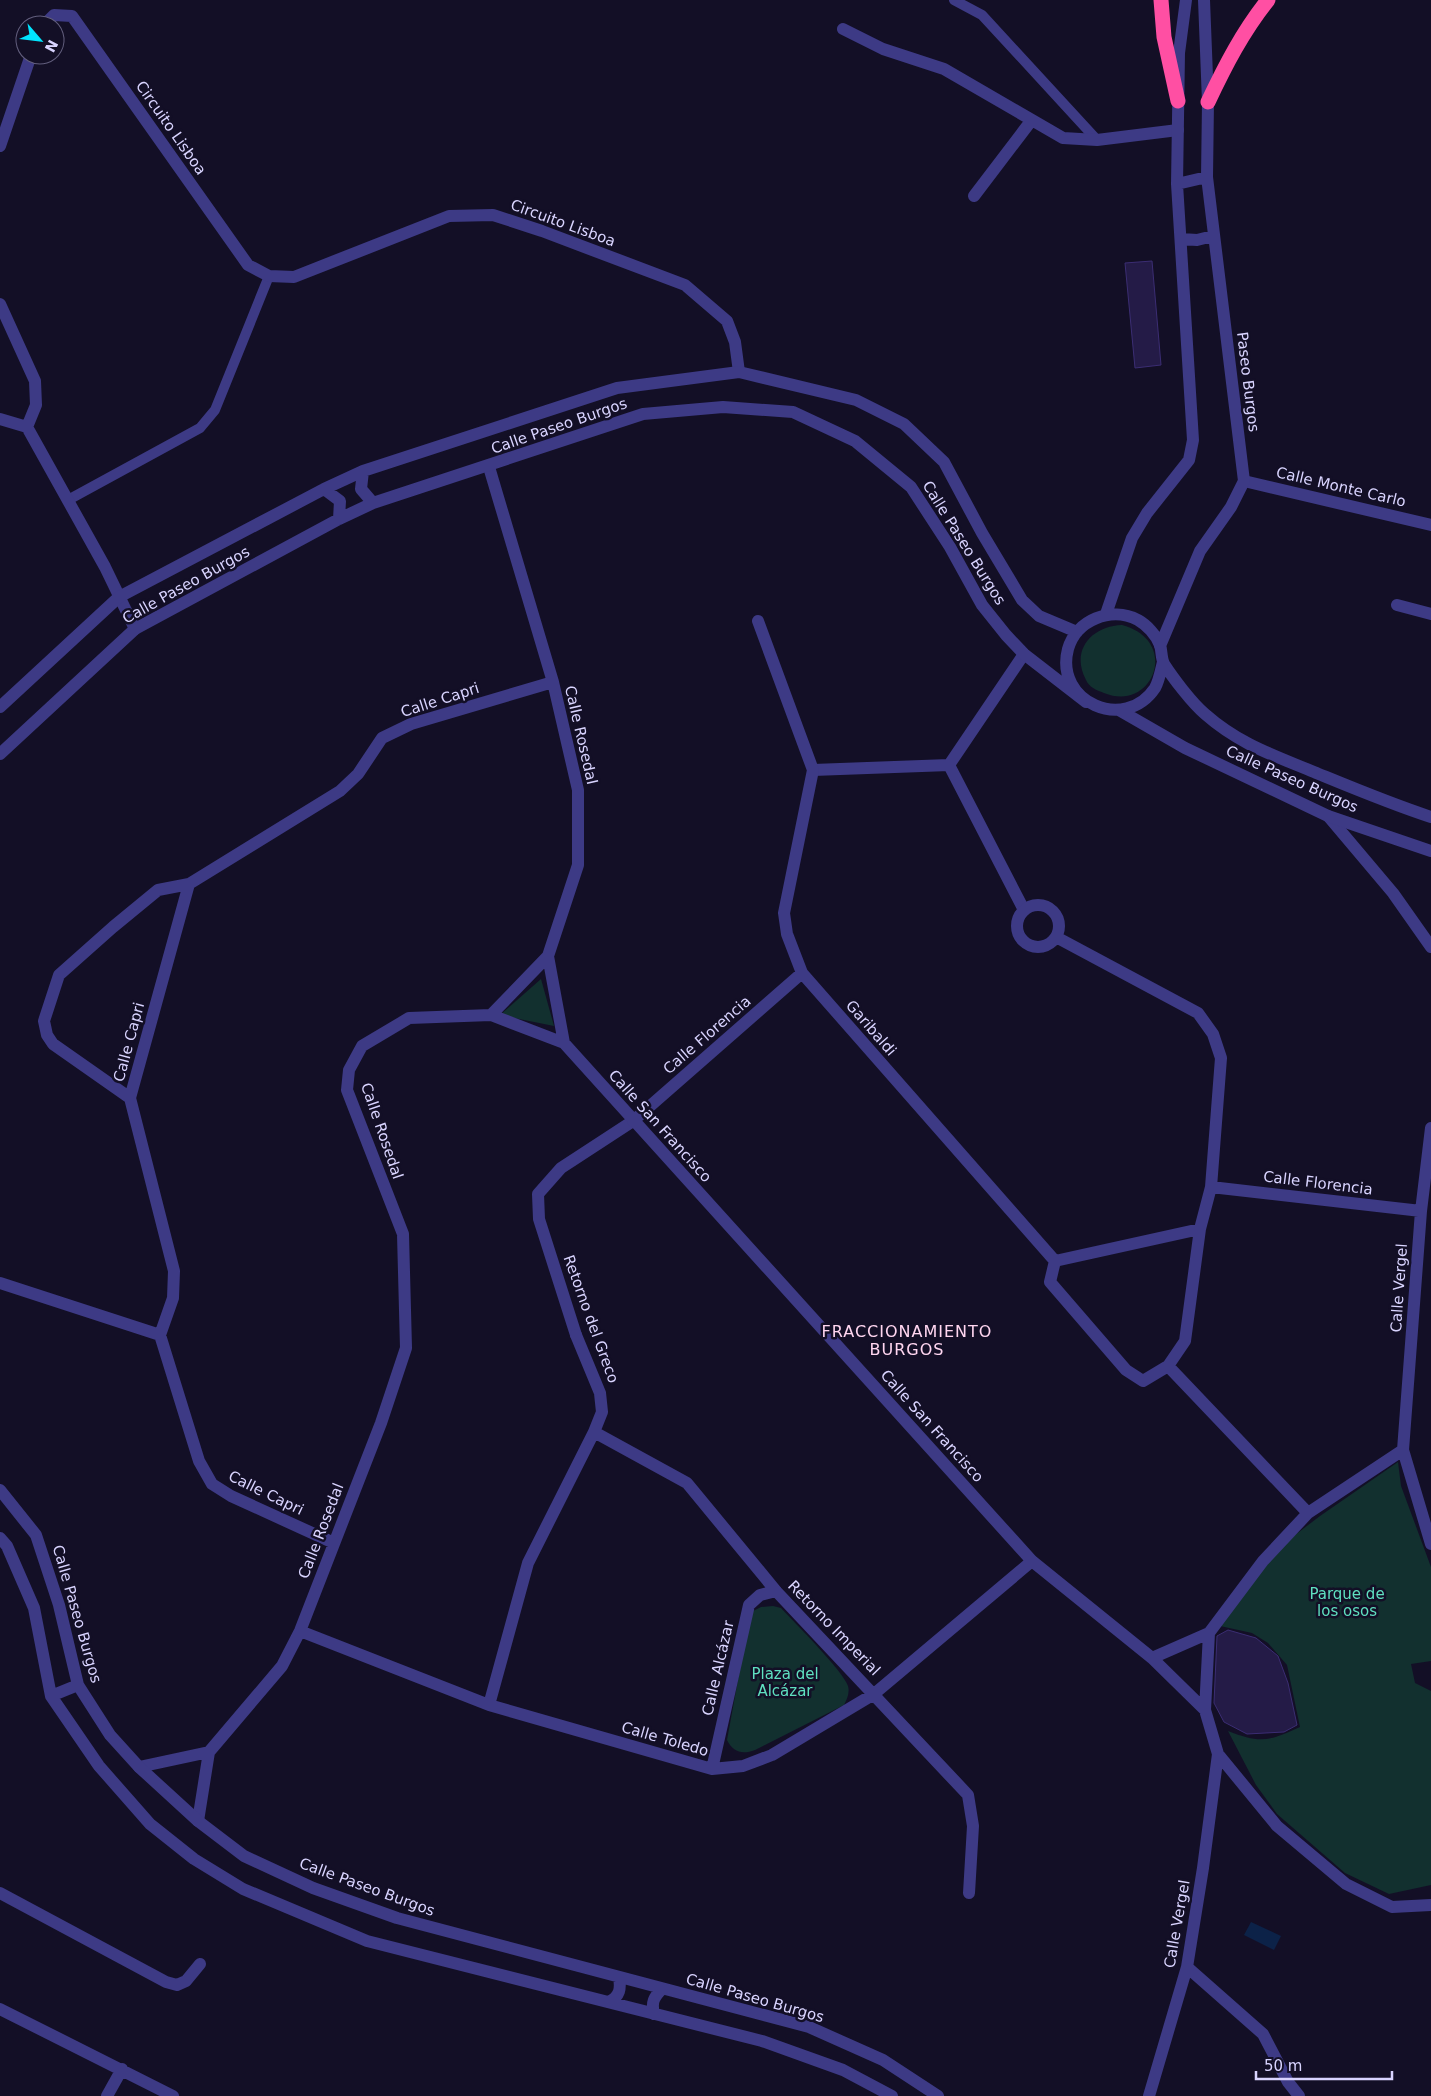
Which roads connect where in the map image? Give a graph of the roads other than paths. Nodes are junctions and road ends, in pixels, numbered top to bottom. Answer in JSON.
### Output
{"nodes":[{"id":1,"x":954,"y":0,"type":"edge"},
{"id":2,"x":1161,"y":0,"type":"edge"},
{"id":3,"x":1186,"y":0,"type":"edge"},
{"id":4,"x":1204,"y":0,"type":"edge"},
{"id":5,"x":1268,"y":0,"type":"edge"},
{"id":6,"x":65,"y":16,"type":"edge"},
{"id":7,"x":843,"y":29,"type":"dead end"},
{"id":8,"x":28,"y":65,"type":"edge"},
{"id":9,"x":1178,"y":101,"type":"junction"},
{"id":10,"x":1208,"y":102,"type":"junction"},
{"id":11,"x":1031,"y":121,"type":"junction"},
{"id":12,"x":1178,"y":130,"type":"junction"},
{"id":13,"x":1097,"y":140,"type":"junction"},
{"id":14,"x":0,"y":146,"type":"edge"},
{"id":15,"x":1207,"y":177,"type":"junction"},
{"id":16,"x":1177,"y":184,"type":"junction"},
{"id":17,"x":974,"y":196,"type":"dead end"},
{"id":18,"x":1213,"y":236,"type":"junction"},
{"id":19,"x":1181,"y":240,"type":"junction"},
{"id":20,"x":269,"y":276,"type":"junction"},
{"id":21,"x":0,"y":304,"type":"edge"},
{"id":22,"x":739,"y":372,"type":"junction"},
{"id":23,"x":0,"y":419,"type":"edge"},
{"id":24,"x":27,"y":427,"type":"junction"},
{"id":25,"x":489,"y":467,"type":"junction"},
{"id":26,"x":363,"y":471,"type":"junction"},
{"id":27,"x":1244,"y":481,"type":"junction"},
{"id":28,"x":324,"y":489,"type":"junction"},
{"id":29,"x":68,"y":500,"type":"junction"},
{"id":30,"x":373,"y":503,"type":"junction"},
{"id":31,"x":339,"y":519,"type":"junction"},
{"id":32,"x":1431,"y":525,"type":"edge"},
{"id":33,"x":119,"y":597,"type":"junction"},
{"id":34,"x":1396,"y":605,"type":"dead end"},
{"id":35,"x":1106,"y":614,"type":"junction"},
{"id":36,"x":1431,"y":614,"type":"edge"},
{"id":37,"x":758,"y":621,"type":"dead end"},
{"id":38,"x":135,"y":629,"type":"junction"},
{"id":39,"x":1077,"y":632,"type":"junction"},
{"id":40,"x":1160,"y":646,"type":"junction"},
{"id":41,"x":1024,"y":654,"type":"junction"},
{"id":42,"x":1163,"y":662,"type":"junction"},
{"id":43,"x":553,"y":682,"type":"junction"},
{"id":44,"x":1086,"y":702,"type":"junction"},
{"id":45,"x":0,"y":707,"type":"edge"},
{"id":46,"x":1119,"y":710,"type":"junction"},
{"id":47,"x":0,"y":754,"type":"edge"},
{"id":48,"x":949,"y":765,"type":"junction"},
{"id":49,"x":813,"y":770,"type":"junction"},
{"id":50,"x":1328,"y":816,"type":"junction"},
{"id":51,"x":1431,"y":817,"type":"edge"},
{"id":52,"x":1431,"y":851,"type":"edge"},
{"id":53,"x":189,"y":884,"type":"junction"},
{"id":54,"x":1024,"y":910,"type":"junction"},
{"id":55,"x":1056,"y":937,"type":"junction"},
{"id":56,"x":1431,"y":947,"type":"edge"},
{"id":57,"x":548,"y":956,"type":"junction"},
{"id":58,"x":802,"y":973,"type":"junction"},
{"id":59,"x":491,"y":1015,"type":"junction"},
{"id":60,"x":564,"y":1043,"type":"junction"},
{"id":61,"x":130,"y":1098,"type":"junction"},
{"id":62,"x":633,"y":1121,"type":"junction"},
{"id":63,"x":1431,"y":1128,"type":"edge"},
{"id":64,"x":1211,"y":1187,"type":"junction"},
{"id":65,"x":1421,"y":1211,"type":"junction"},
{"id":66,"x":1200,"y":1229,"type":"junction"},
{"id":67,"x":1055,"y":1262,"type":"junction"},
{"id":68,"x":0,"y":1283,"type":"edge"},
{"id":69,"x":160,"y":1335,"type":"junction"},
{"id":70,"x":1168,"y":1366,"type":"junction"},
{"id":71,"x":594,"y":1432,"type":"junction"},
{"id":72,"x":1403,"y":1450,"type":"junction"},
{"id":73,"x":0,"y":1490,"type":"edge"},
{"id":74,"x":1308,"y":1513,"type":"junction"},
{"id":75,"x":0,"y":1538,"type":"edge"},
{"id":76,"x":334,"y":1543,"type":"junction"},
{"id":77,"x":1431,"y":1544,"type":"edge"},
{"id":78,"x":1032,"y":1560,"type":"junction"},
{"id":79,"x":776,"y":1591,"type":"junction"},
{"id":80,"x":300,"y":1631,"type":"junction"},
{"id":81,"x":1209,"y":1633,"type":"junction"},
{"id":82,"x":1152,"y":1658,"type":"junction"},
{"id":83,"x":78,"y":1685,"type":"junction"},
{"id":84,"x":874,"y":1694,"type":"junction"},
{"id":85,"x":51,"y":1696,"type":"junction"},
{"id":86,"x":489,"y":1704,"type":"junction"},
{"id":87,"x":1205,"y":1710,"type":"junction"},
{"id":88,"x":209,"y":1752,"type":"junction"},
{"id":89,"x":1218,"y":1754,"type":"junction"},
{"id":90,"x":139,"y":1768,"type":"junction"},
{"id":91,"x":712,"y":1769,"type":"junction"},
{"id":92,"x":198,"y":1821,"type":"junction"},
{"id":93,"x":0,"y":1893,"type":"edge"},
{"id":94,"x":969,"y":1893,"type":"dead end"},
{"id":95,"x":1431,"y":1906,"type":"edge"},
{"id":96,"x":200,"y":1964,"type":"dead end"},
{"id":97,"x":1187,"y":1967,"type":"junction"},
{"id":98,"x":619,"y":1977,"type":"junction"},
{"id":99,"x":662,"y":1989,"type":"junction"},
{"id":100,"x":609,"y":2002,"type":"junction"},
{"id":101,"x":0,"y":2009,"type":"edge"},
{"id":102,"x":654,"y":2014,"type":"junction"},
{"id":103,"x":122,"y":2069,"type":"junction"},
{"id":104,"x":107,"y":2096,"type":"edge"},
{"id":105,"x":173,"y":2096,"type":"edge"},
{"id":106,"x":892,"y":2096,"type":"edge"},
{"id":107,"x":938,"y":2096,"type":"edge"},
{"id":108,"x":1149,"y":2096,"type":"edge"},
{"id":109,"x":1299,"y":2096,"type":"edge"}],
"edges":[{"from":1,"to":13,"type":"lane"},
{"from":2,"to":9,"type":"highway"},
{"from":3,"to":9,"type":"street"},
{"from":4,"to":10,"type":"street","name":"Paseo Burgos"},
{"from":5,"to":10,"type":"highway"},
{"from":6,"to":20,"type":"street","name":"Circuito Lisboa"},
{"from":7,"to":11,"type":"street"},
{"from":8,"to":14,"type":"street"},
{"from":9,"to":12,"type":"street"},
{"from":10,"to":15,"type":"street","name":"Paseo Burgos"},
{"from":11,"to":13,"type":"street"},
{"from":11,"to":17,"type":"street"},
{"from":12,"to":13,"type":"street"},
{"from":12,"to":16,"type":"street"},
{"from":15,"to":16,"type":"street"},
{"from":15,"to":18,"type":"street","name":"Paseo Burgos"},
{"from":16,"to":19,"type":"street"},
{"from":18,"to":19,"type":"street"},
{"from":18,"to":27,"type":"street","name":"Paseo Burgos"},
{"from":19,"to":35,"type":"street"},
{"from":20,"to":22,"type":"street","name":"Circuito Lisboa"},
{"from":20,"to":29,"type":"lane"},
{"from":21,"to":24,"type":"street"},
{"from":22,"to":26,"type":"street","name":"Calle Paseo Burgos"},
{"from":22,"to":39,"type":"street","name":"Calle Paseo Burgos"},
{"from":23,"to":24,"type":"street"},
{"from":24,"to":29,"type":"street"},
{"from":25,"to":30,"type":"street","name":"Calle Paseo Burgos"},
{"from":25,"to":41,"type":"street","name":"Calle Paseo Burgos"},
{"from":25,"to":43,"type":"street","name":"Calle Rosedal"},
{"from":26,"to":28,"type":"street","name":"Calle Paseo Burgos"},
{"from":26,"to":30,"type":"street"},
{"from":27,"to":32,"type":"street","name":"Calle Monte Carlo"},
{"from":27,"to":40,"type":"street"},
{"from":28,"to":31,"type":"street"},
{"from":28,"to":33,"type":"street","name":"Calle Paseo Burgos"},
{"from":29,"to":33,"type":"street"},
{"from":30,"to":31,"type":"street","name":"Calle Paseo Burgos"},
{"from":31,"to":38,"type":"street","name":"Calle Paseo Burgos"},
{"from":33,"to":38,"type":"street"},
{"from":33,"to":45,"type":"street","name":"Calle Paseo Burgos"},
{"from":34,"to":36,"type":"street"},
{"from":35,"to":39,"type":"street"},
{"from":35,"to":40,"type":"street"},
{"from":37,"to":49,"type":"street"},
{"from":38,"to":47,"type":"street","name":"Calle Paseo Burgos"},
{"from":39,"to":44,"type":"street"},
{"from":40,"to":42,"type":"street"},
{"from":41,"to":44,"type":"street","name":"Calle Paseo Burgos"},
{"from":41,"to":48,"type":"street"},
{"from":42,"to":46,"type":"street"},
{"from":42,"to":51,"type":"street","name":"Calle Paseo Burgos"},
{"from":43,"to":53,"type":"street","name":"Calle Capri"},
{"from":43,"to":57,"type":"street","name":"Calle Rosedal"},
{"from":44,"to":46,"type":"street"},
{"from":46,"to":50,"type":"street","name":"Calle Paseo Burgos"},
{"from":48,"to":49,"type":"street"},
{"from":48,"to":54,"type":"street"},
{"from":49,"to":58,"type":"street","name":"Garibaldi"},
{"from":50,"to":52,"type":"street","name":"Calle Paseo Burgos"},
{"from":50,"to":56,"type":"street"},
{"from":53,"to":61,"type":"street","name":"Calle Capri"},
{"from":53,"to":61,"type":"street"},
{"from":54,"to":55,"type":"street"},
{"from":54,"to":55,"type":"street"},
{"from":55,"to":64,"type":"street"},
{"from":57,"to":59,"type":"street","name":"Calle Rosedal"},
{"from":57,"to":60,"type":"street"},
{"from":58,"to":62,"type":"street","name":"Calle Florencia"},
{"from":58,"to":67,"type":"street","name":"Garibaldi"},
{"from":59,"to":60,"type":"street","name":"Calle San Francisco"},
{"from":59,"to":76,"type":"street","name":"Calle Rosedal"},
{"from":60,"to":62,"type":"street","name":"Calle San Francisco"},
{"from":61,"to":69,"type":"street","name":"Calle Capri"},
{"from":62,"to":71,"type":"street","name":"Retorno del Greco"},
{"from":62,"to":78,"type":"street","name":"Calle San Francisco"},
{"from":63,"to":65,"type":"street","name":"Calle Vergel"},
{"from":64,"to":65,"type":"street","name":"Calle Florencia"},
{"from":64,"to":66,"type":"street"},
{"from":65,"to":72,"type":"street","name":"Calle Vergel"},
{"from":66,"to":67,"type":"street"},
{"from":66,"to":70,"type":"street"},
{"from":67,"to":70,"type":"street"},
{"from":68,"to":69,"type":"street"},
{"from":69,"to":76,"type":"street","name":"Calle Capri"},
{"from":70,"to":74,"type":"street"},
{"from":71,"to":79,"type":"street","name":"Retorno Imperial"},
{"from":71,"to":86,"type":"street","name":"Retorno del Greco"},
{"from":72,"to":74,"type":"street"},
{"from":72,"to":77,"type":"street"},
{"from":73,"to":83,"type":"street","name":"Calle Paseo Burgos"},
{"from":74,"to":81,"type":"street"},
{"from":75,"to":85,"type":"street"},
{"from":76,"to":80,"type":"street","name":"Calle Rosedal"},
{"from":78,"to":82,"type":"street","name":"Calle San Francisco"},
{"from":78,"to":84,"type":"street","name":"Calle Toledo"},
{"from":79,"to":84,"type":"street","name":"Retorno Imperial"},
{"from":79,"to":91,"type":"street","name":"Calle Alcázar"},
{"from":80,"to":86,"type":"street","name":"Calle Toledo"},
{"from":80,"to":88,"type":"street","name":"Calle Rosedal"},
{"from":81,"to":82,"type":"street"},
{"from":81,"to":87,"type":"street"},
{"from":82,"to":87,"type":"street","name":"Calle San Francisco"},
{"from":83,"to":85,"type":"street"},
{"from":83,"to":90,"type":"street","name":"Calle Paseo Burgos"},
{"from":84,"to":91,"type":"street","name":"Calle Toledo"},
{"from":84,"to":94,"type":"street","name":"Retorno Imperial"},
{"from":85,"to":100,"type":"street"},
{"from":86,"to":91,"type":"street","name":"Calle Toledo"},
{"from":87,"to":89,"type":"street"},
{"from":88,"to":90,"type":"street"},
{"from":88,"to":92,"type":"street"},
{"from":89,"to":95,"type":"street"},
{"from":89,"to":97,"type":"street","name":"Calle Vergel"},
{"from":90,"to":92,"type":"street","name":"Calle Paseo Burgos"},
{"from":92,"to":98,"type":"street","name":"Calle Paseo Burgos"},
{"from":93,"to":96,"type":"street"},
{"from":97,"to":108,"type":"street","name":"Calle Vergel"},
{"from":97,"to":109,"type":"street"},
{"from":98,"to":99,"type":"street","name":"Calle Paseo Burgos"},
{"from":98,"to":100,"type":"street"},
{"from":99,"to":102,"type":"street"},
{"from":99,"to":107,"type":"street","name":"Calle Paseo Burgos"},
{"from":100,"to":102,"type":"street"},
{"from":101,"to":103,"type":"street"},
{"from":102,"to":106,"type":"street"},
{"from":103,"to":104,"type":"street"},
{"from":103,"to":105,"type":"street"}]}
